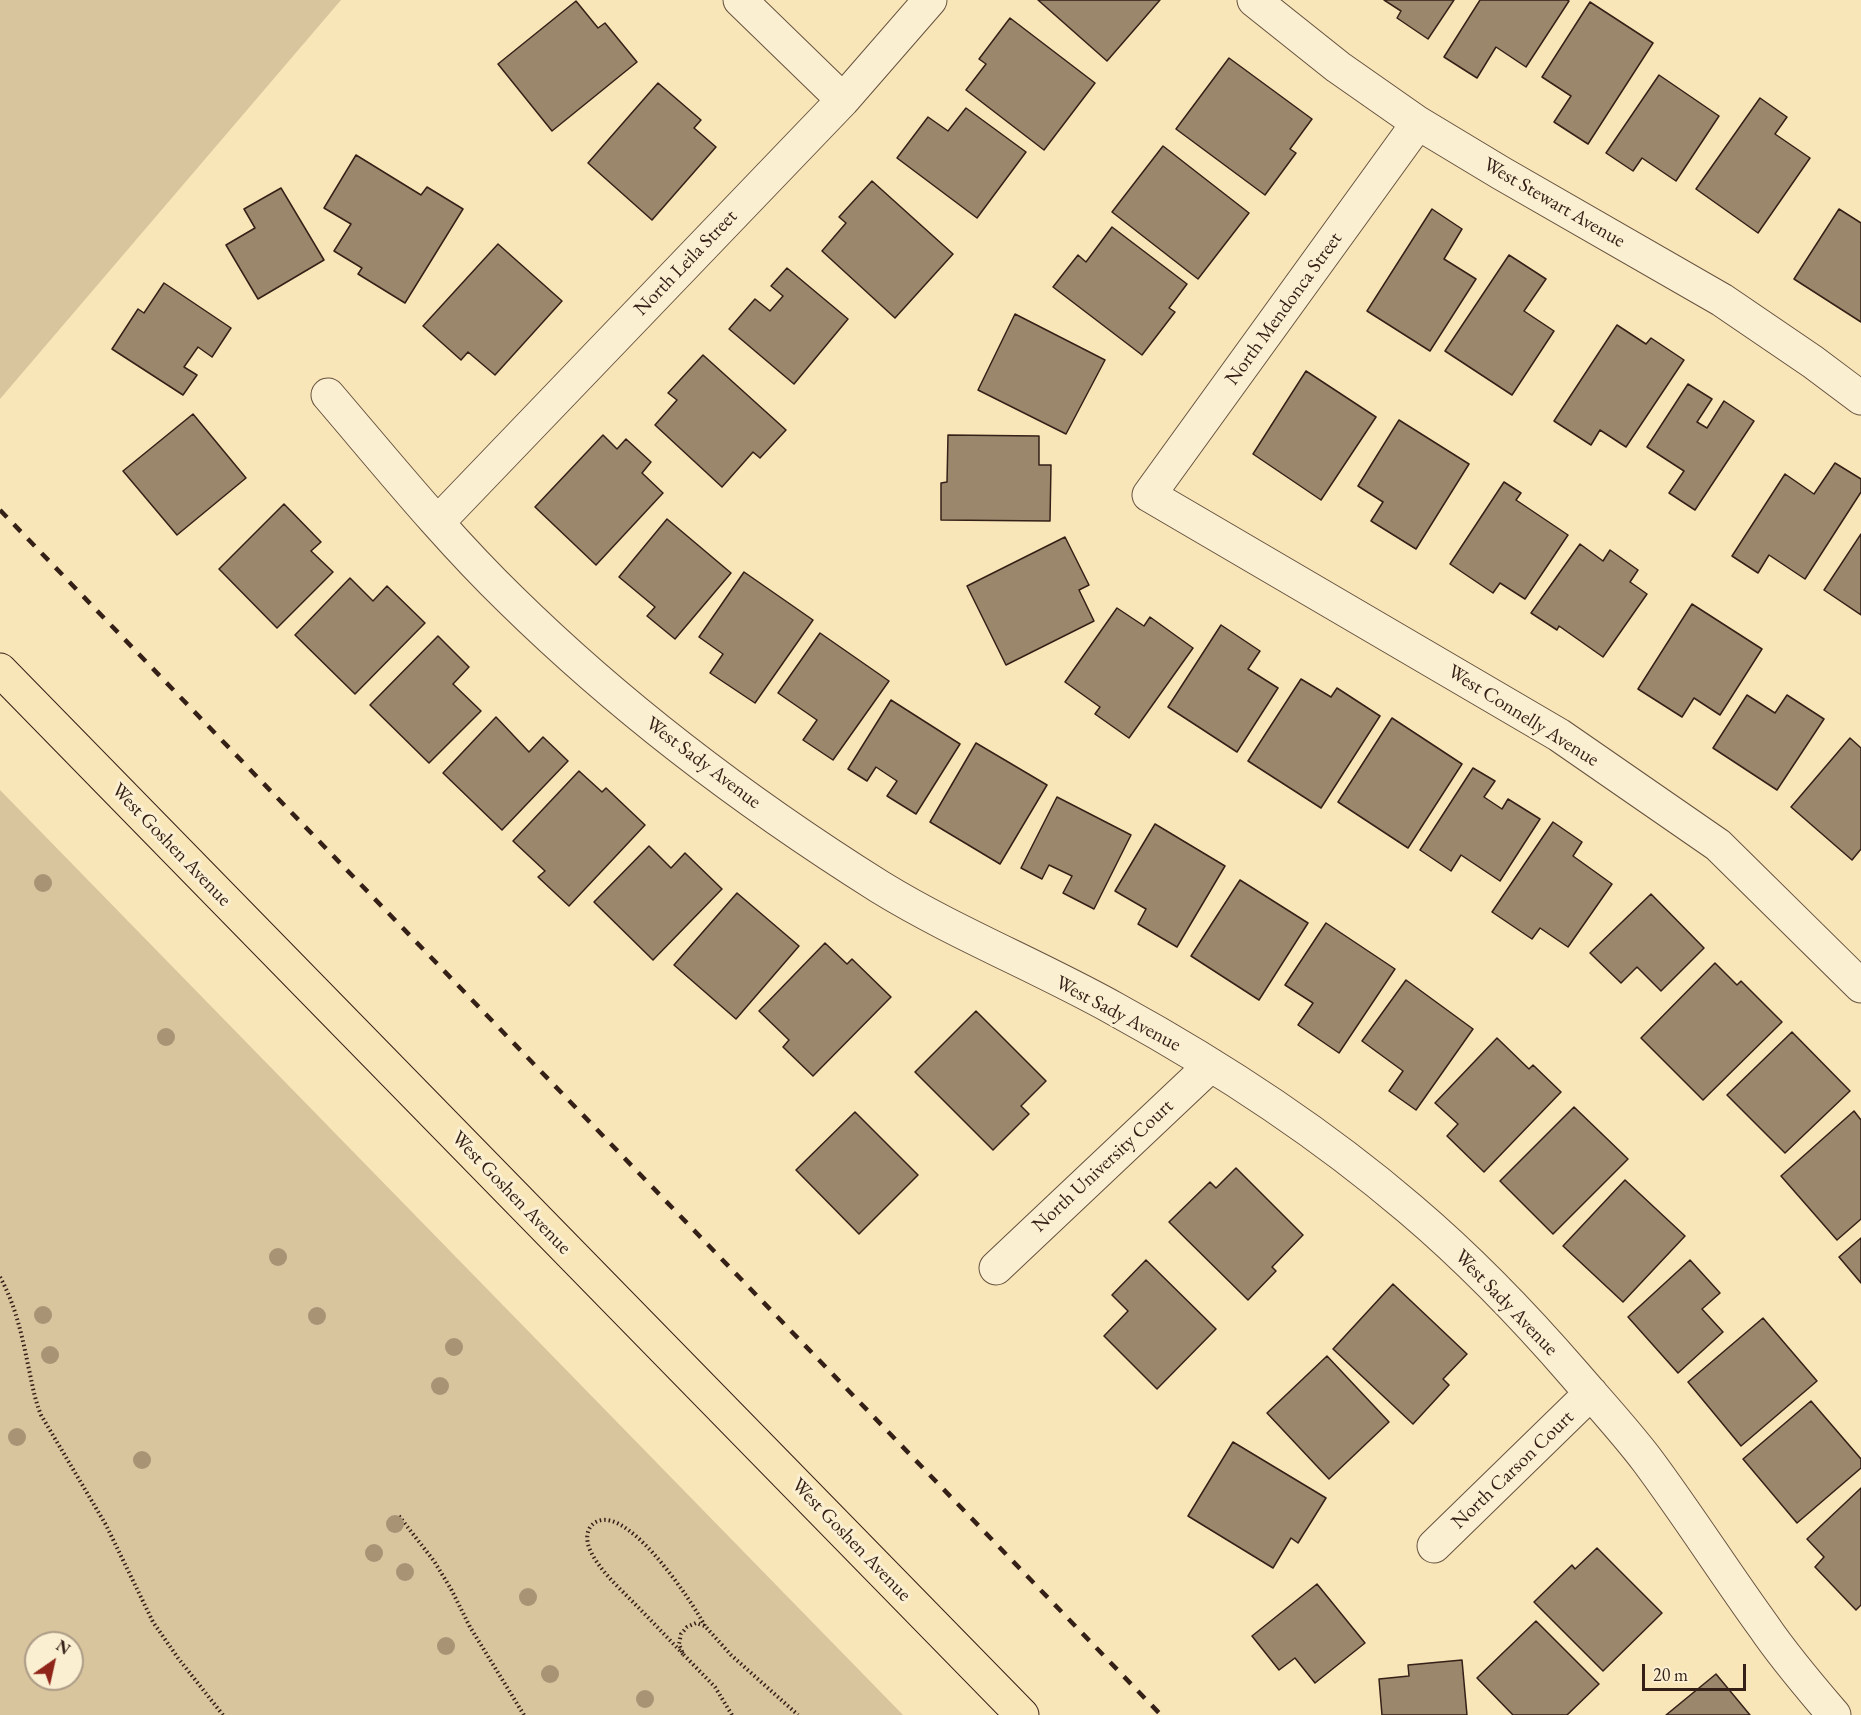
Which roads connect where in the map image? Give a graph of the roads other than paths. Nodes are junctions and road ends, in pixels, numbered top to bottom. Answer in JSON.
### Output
{"nodes":[{"id":1,"x":740,"y":0,"type":"edge"},
{"id":2,"x":930,"y":0,"type":"edge"},
{"id":3,"x":1254,"y":0,"type":"edge"},
{"id":4,"x":843,"y":100,"type":"junction"},
{"id":5,"x":1418,"y":123,"type":"junction"},
{"id":6,"x":328,"y":395,"type":"dead end"},
{"id":7,"x":1861,"y":398,"type":"edge"},
{"id":8,"x":1149,"y":495,"type":"joint"},
{"id":9,"x":438,"y":522,"type":"junction"},
{"id":10,"x":0,"y":670,"type":"edge"},
{"id":11,"x":1861,"y":986,"type":"edge"},
{"id":12,"x":1211,"y":1065,"type":"junction"},
{"id":13,"x":996,"y":1268,"type":"dead end"},
{"id":14,"x":1591,"y":1393,"type":"junction"},
{"id":15,"x":1434,"y":1546,"type":"dead end"},
{"id":16,"x":1022,"y":1715,"type":"edge"},
{"id":17,"x":1834,"y":1715,"type":"edge"}],
"edges":[{"from":1,"to":4,"type":"street"},
{"from":2,"to":4,"type":"street","name":"North Leila Street"},
{"from":3,"to":5,"type":"street","name":"West Stewart Avenue"},
{"from":4,"to":9,"type":"street","name":"North Leila Street"},
{"from":5,"to":7,"type":"street","name":"West Stewart Avenue"},
{"from":5,"to":8,"type":"street","name":"North Mendonca Street"},
{"from":6,"to":9,"type":"street","name":"West Sady Avenue"},
{"from":8,"to":11,"type":"street","name":"West Connelly Avenue"},
{"from":9,"to":12,"type":"street","name":"West Sady Avenue"},
{"from":10,"to":16,"type":"main road","name":"West Goshen Avenue"},
{"from":12,"to":13,"type":"street","name":"North University Court"},
{"from":12,"to":14,"type":"street","name":"West Sady Avenue"},
{"from":14,"to":15,"type":"street","name":"North Carson Court"},
{"from":14,"to":17,"type":"street","name":"West Sady Avenue"}]}
